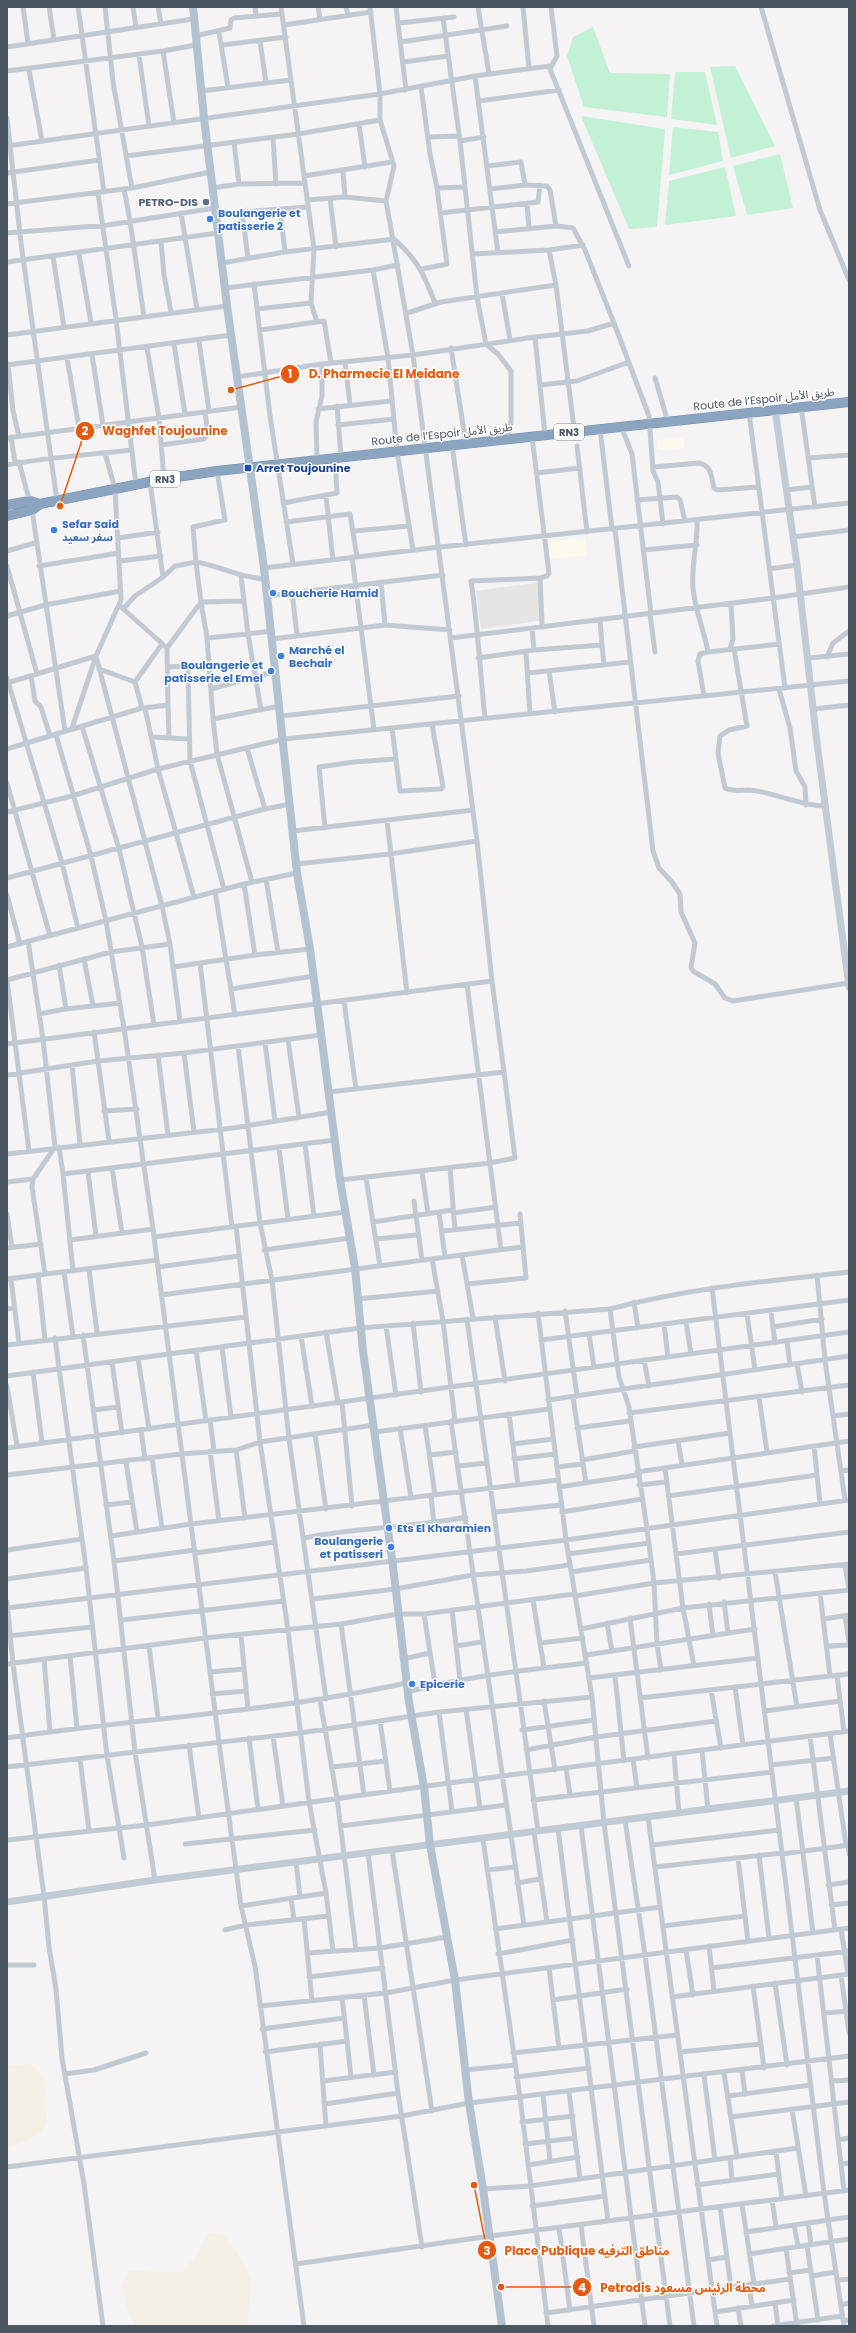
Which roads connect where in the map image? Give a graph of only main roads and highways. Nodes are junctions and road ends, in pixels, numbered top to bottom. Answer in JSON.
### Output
{"nodes":[{"id":1,"x":193,"y":7,"type":"edge"},
{"id":2,"x":849,"y":402,"type":"edge"},
{"id":3,"x":250,"y":468,"type":"junction"},
{"id":4,"x":40,"y":504,"type":"junction"},
{"id":5,"x":7,"y":506,"type":"edge"},
{"id":6,"x":7,"y":516,"type":"edge"},
{"id":7,"x":502,"y":2326,"type":"edge"}],
"edges":[{"from":1,"to":3,"type":"main road"},
{"from":2,"to":3,"type":"highway","name":"Route de l’Espoir طريق الأمل","number":"RN3"},
{"from":3,"to":4,"type":"highway","name":"Route de l’Espoir طريق الأمل","number":"RN3"},
{"from":3,"to":7,"type":"main road"},
{"from":4,"to":5,"type":"highway","name":"Route de l’Espoir طريق الأمل","number":"RN3"},
{"from":4,"to":6,"type":"highway","name":"Route de l’Espoir طريق الأمل","number":"RN3"}]}
